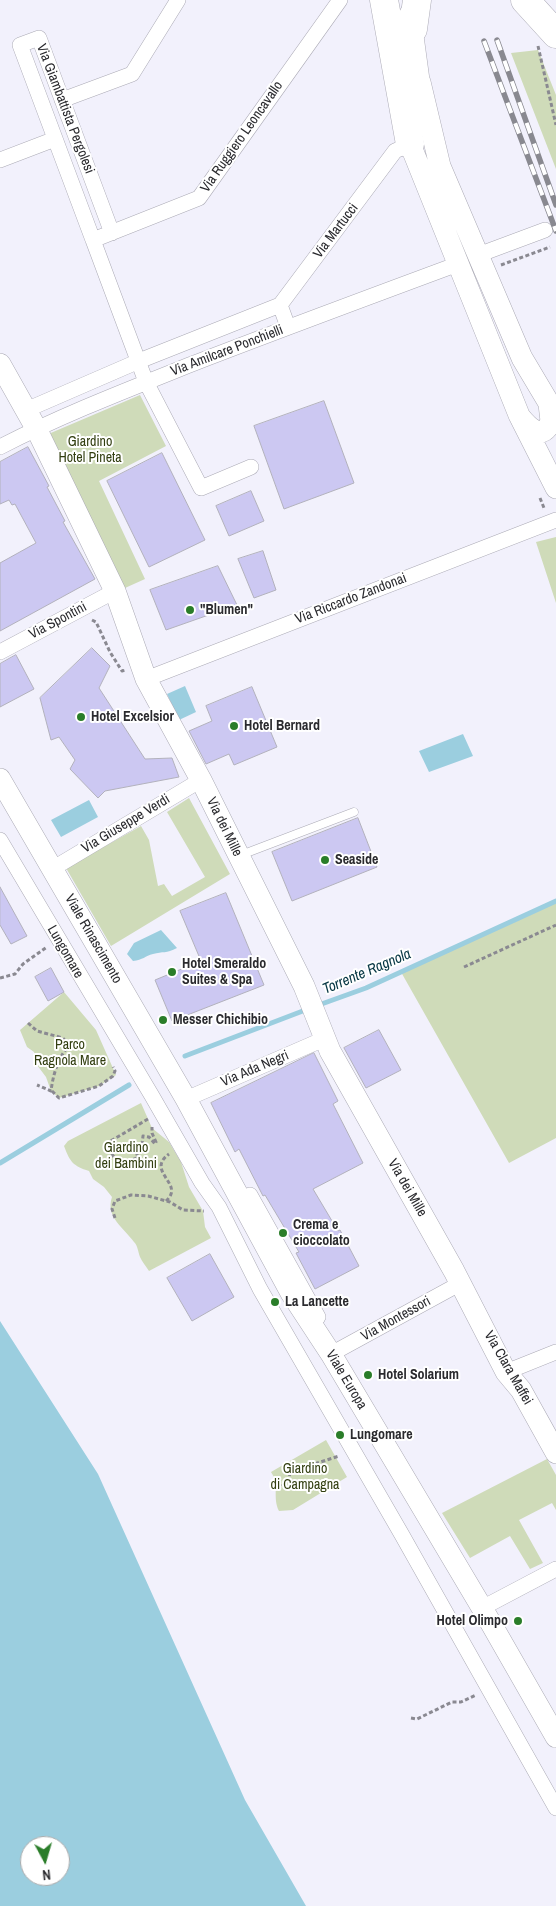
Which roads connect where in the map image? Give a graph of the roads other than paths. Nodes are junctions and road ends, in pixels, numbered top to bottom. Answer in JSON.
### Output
{"nodes":[{"id":1,"x":178,"y":0,"type":"edge"},
{"id":2,"x":340,"y":0,"type":"edge"},
{"id":3,"x":384,"y":0,"type":"edge"},
{"id":4,"x":408,"y":0,"type":"edge"},
{"id":5,"x":417,"y":0,"type":"edge"},
{"id":6,"x":525,"y":0,"type":"edge"},
{"id":7,"x":413,"y":29,"type":"junction"},
{"id":8,"x":547,"y":39,"type":"edge"},
{"id":9,"x":420,"y":82,"type":"junction"},
{"id":10,"x":62,"y":100,"type":"junction"},
{"id":11,"x":56,"y":139,"type":"junction"},
{"id":12,"x":410,"y":144,"type":"junction"},
{"id":13,"x":0,"y":160,"type":"edge"},
{"id":14,"x":440,"y":166,"type":"junction"},
{"id":15,"x":545,"y":230,"type":"dead end"},
{"id":16,"x":112,"y":233,"type":"junction"},
{"id":17,"x":93,"y":240,"type":"junction"},
{"id":18,"x":478,"y":255,"type":"junction"},
{"id":19,"x":458,"y":264,"type":"junction"},
{"id":20,"x":280,"y":305,"type":"junction"},
{"id":21,"x":288,"y":327,"type":"junction"},
{"id":22,"x":139,"y":361,"type":"junction"},
{"id":23,"x":0,"y":364,"type":"edge"},
{"id":24,"x":146,"y":382,"type":"junction"},
{"id":25,"x":553,"y":409,"type":"edge"},
{"id":26,"x":26,"y":410,"type":"junction"},
{"id":27,"x":519,"y":415,"type":"junction"},
{"id":28,"x":36,"y":428,"type":"junction"},
{"id":29,"x":0,"y":447,"type":"edge"},
{"id":30,"x":251,"y":467,"type":"dead end"},
{"id":31,"x":546,"y":489,"type":"edge"},
{"id":32,"x":556,"y":520,"type":"edge"},
{"id":33,"x":115,"y":591,"type":"junction"},
{"id":34,"x":0,"y":652,"type":"edge"},
{"id":35,"x":146,"y":679,"type":"junction"},
{"id":36,"x":0,"y":779,"type":"edge"},
{"id":37,"x":201,"y":780,"type":"junction"},
{"id":38,"x":354,"y":812,"type":"dead end"},
{"id":39,"x":0,"y":840,"type":"edge"},
{"id":40,"x":238,"y":856,"type":"junction"},
{"id":41,"x":52,"y":868,"type":"junction"},
{"id":42,"x":321,"y":1033,"type":"junction"},
{"id":43,"x":194,"y":1104,"type":"junction"},
{"id":44,"x":460,"y":1283,"type":"junction"},
{"id":45,"x":332,"y":1349,"type":"junction"},
{"id":46,"x":556,"y":1352,"type":"edge"},
{"id":47,"x":506,"y":1372,"type":"junction"},
{"id":48,"x":556,"y":1453,"type":"edge"},
{"id":49,"x":556,"y":1570,"type":"edge"},
{"id":50,"x":482,"y":1608,"type":"junction"},
{"id":51,"x":556,"y":1737,"type":"edge"},
{"id":52,"x":556,"y":1808,"type":"edge"}],
"edges":[{"from":1,"to":10,"type":"street"},
{"from":2,"to":16,"type":"street","name":"Via Ruggiero Leoncavallo"},
{"from":3,"to":12,"type":"highway"},
{"from":4,"to":7,"type":"street"},
{"from":5,"to":7,"type":"highway"},
{"from":6,"to":8,"type":"highway"},
{"from":7,"to":9,"type":"street"},
{"from":9,"to":12,"type":"street"},
{"from":9,"to":14,"type":"street"},
{"from":10,"to":11,"type":"street","name":"Via Giambattista Pergolesi"},
{"from":10,"to":16,"type":"street","name":"Via Giambattista Pergolesi"},
{"from":11,"to":13,"type":"street"},
{"from":11,"to":17,"type":"street","name":"Via Giambattista Pergolesi"},
{"from":12,"to":14,"type":"street"},
{"from":12,"to":19,"type":"street"},
{"from":12,"to":20,"type":"street","name":"Via Martucci"},
{"from":14,"to":18,"type":"street"},
{"from":15,"to":18,"type":"street"},
{"from":16,"to":17,"type":"street"},
{"from":17,"to":22,"type":"street","name":"Via Giambattista Pergolesi"},
{"from":18,"to":25,"type":"street"},
{"from":19,"to":21,"type":"street","name":"Via Amilcare Ponchielli"},
{"from":19,"to":27,"type":"street"},
{"from":20,"to":21,"type":"street"},
{"from":20,"to":22,"type":"street","name":"Via Amilcare Ponchielli"},
{"from":21,"to":24,"type":"street","name":"Via Amilcare Ponchielli"},
{"from":22,"to":24,"type":"street","name":"Via Giambattista Pergolesi"},
{"from":22,"to":26,"type":"street","name":"Via Amilcare Ponchielli"},
{"from":23,"to":26,"type":"street","name":"Via dei Mille"},
{"from":24,"to":28,"type":"street","name":"Via Amilcare Ponchielli"},
{"from":24,"to":30,"type":"street","name":"Via Giambattista Pergolesi"},
{"from":25,"to":27,"type":"street"},
{"from":26,"to":28,"type":"street","name":"Via dei Mille"},
{"from":27,"to":31,"type":"street"},
{"from":28,"to":29,"type":"street","name":"Via Amilcare Ponchielli"},
{"from":28,"to":33,"type":"street","name":"Via dei Mille"},
{"from":32,"to":35,"type":"street","name":"Via Riccardo Zandonai"},
{"from":33,"to":34,"type":"street","name":"Via Spontini"},
{"from":33,"to":35,"type":"street","name":"Via dei Mille"},
{"from":35,"to":37,"type":"street","name":"Via dei Mille"},
{"from":36,"to":41,"type":"street","name":"Viale Rinascimento"},
{"from":37,"to":40,"type":"street","name":"Via dei Mille"},
{"from":37,"to":41,"type":"street","name":"Via Giuseppe Verdi"},
{"from":38,"to":40,"type":"lane"},
{"from":39,"to":52,"type":"street","name":"Lungomare"},
{"from":40,"to":42,"type":"street","name":"Via dei Mille"},
{"from":41,"to":43,"type":"street","name":"Viale Rinascimento"},
{"from":42,"to":43,"type":"street","name":"Via Ada Negri"},
{"from":42,"to":44,"type":"street","name":"Via dei Mille"},
{"from":43,"to":45,"type":"street","name":"Viale Europa"},
{"from":44,"to":45,"type":"street","name":"Via Montessori"},
{"from":44,"to":47,"type":"street","name":"Via Clara Maffei"},
{"from":45,"to":50,"type":"street","name":"Viale Europa"},
{"from":46,"to":47,"type":"street"},
{"from":47,"to":48,"type":"street","name":"Via Clara Maffei"},
{"from":49,"to":50,"type":"street"},
{"from":50,"to":51,"type":"street","name":"Viale Europa"}]}
